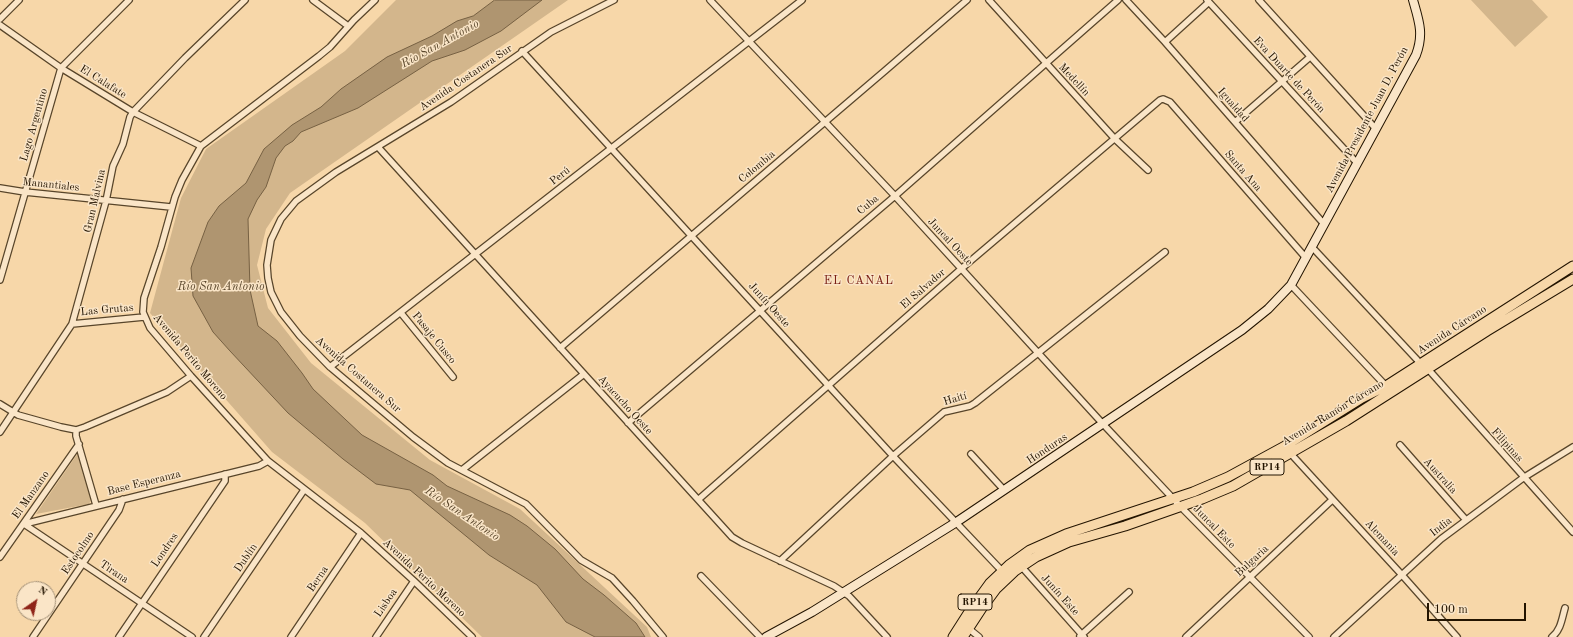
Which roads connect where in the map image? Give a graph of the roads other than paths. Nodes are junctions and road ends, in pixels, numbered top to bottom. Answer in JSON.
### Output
{"nodes":[{"id":1,"x":19,"y":0,"type":"edge"},
{"id":2,"x":129,"y":0,"type":"edge"},
{"id":3,"x":245,"y":0,"type":"edge"},
{"id":4,"x":314,"y":0,"type":"edge"},
{"id":5,"x":375,"y":0,"type":"edge"},
{"id":6,"x":614,"y":0,"type":"edge"},
{"id":7,"x":710,"y":0,"type":"edge"},
{"id":8,"x":802,"y":0,"type":"edge"},
{"id":9,"x":967,"y":0,"type":"edge"},
{"id":10,"x":989,"y":0,"type":"edge"},
{"id":11,"x":1118,"y":0,"type":"edge"},
{"id":12,"x":1126,"y":0,"type":"edge"},
{"id":13,"x":1259,"y":0,"type":"edge"},
{"id":14,"x":1413,"y":0,"type":"edge"},
{"id":15,"x":1208,"y":1,"type":"edge"},
{"id":16,"x":0,"y":19,"type":"edge"},
{"id":17,"x":0,"y":25,"type":"edge"},
{"id":18,"x":348,"y":26,"type":"junction"},
{"id":19,"x":749,"y":42,"type":"junction"},
{"id":20,"x":1165,"y":42,"type":"junction"},
{"id":21,"x":522,"y":51,"type":"junction"},
{"id":22,"x":1310,"y":57,"type":"junction"},
{"id":23,"x":1045,"y":63,"type":"junction"},
{"id":24,"x":61,"y":68,"type":"junction"},
{"id":25,"x":1282,"y":81,"type":"junction"},
{"id":26,"x":1163,"y":99,"type":"joint"},
{"id":27,"x":132,"y":112,"type":"junction"},
{"id":28,"x":826,"y":122,"type":"junction"},
{"id":29,"x":1235,"y":122,"type":"junction"},
{"id":30,"x":1376,"y":129,"type":"junction"},
{"id":31,"x":1115,"y":139,"type":"junction"},
{"id":32,"x":201,"y":146,"type":"junction"},
{"id":33,"x":378,"y":147,"type":"junction"},
{"id":34,"x":611,"y":149,"type":"junction"},
{"id":35,"x":1357,"y":163,"type":"junction"},
{"id":36,"x":1148,"y":170,"type":"dead end"},
{"id":37,"x":0,"y":188,"type":"edge"},
{"id":38,"x":25,"y":192,"type":"junction"},
{"id":39,"x":895,"y":196,"type":"junction"},
{"id":40,"x":106,"y":201,"type":"junction"},
{"id":41,"x":172,"y":207,"type":"junction"},
{"id":42,"x":1324,"y":224,"type":"junction"},
{"id":43,"x":692,"y":235,"type":"junction"},
{"id":44,"x":1312,"y":247,"type":"junction"},
{"id":45,"x":1165,"y":252,"type":"dead end"},
{"id":46,"x":475,"y":255,"type":"junction"},
{"id":47,"x":1306,"y":258,"type":"junction"},
{"id":48,"x":1573,"y":266,"type":"edge"},
{"id":49,"x":962,"y":269,"type":"junction"},
{"id":50,"x":1573,"y":279,"type":"edge"},
{"id":51,"x":0,"y":280,"type":"edge"},
{"id":52,"x":1291,"y":285,"type":"junction"},
{"id":53,"x":760,"y":310,"type":"junction"},
{"id":54,"x":401,"y":313,"type":"junction"},
{"id":55,"x":144,"y":317,"type":"junction"},
{"id":56,"x":72,"y":324,"type":"junction"},
{"id":57,"x":560,"y":348,"type":"junction"},
{"id":58,"x":1038,"y":353,"type":"junction"},
{"id":59,"x":330,"y":367,"type":"junction"},
{"id":60,"x":1425,"y":367,"type":"junction"},
{"id":61,"x":584,"y":374,"type":"junction"},
{"id":62,"x":191,"y":376,"type":"junction"},
{"id":63,"x":453,"y":377,"type":"dead end"},
{"id":64,"x":828,"y":385,"type":"junction"},
{"id":65,"x":1386,"y":386,"type":"junction"},
{"id":66,"x":0,"y":404,"type":"edge"},
{"id":67,"x":13,"y":412,"type":"junction"},
{"id":68,"x":628,"y":423,"type":"junction"},
{"id":69,"x":1103,"y":424,"type":"junction"},
{"id":70,"x":76,"y":430,"type":"junction"},
{"id":71,"x":0,"y":432,"type":"edge"},
{"id":72,"x":79,"y":444,"type":"junction"},
{"id":73,"x":1400,"y":445,"type":"dead end"},
{"id":74,"x":1573,"y":447,"type":"edge"},
{"id":75,"x":971,"y":454,"type":"dead end"},
{"id":76,"x":1291,"y":454,"type":"junction"},
{"id":77,"x":893,"y":456,"type":"junction"},
{"id":78,"x":268,"y":461,"type":"junction"},
{"id":79,"x":462,"y":470,"type":"junction"},
{"id":80,"x":225,"y":474,"type":"junction"},
{"id":81,"x":1228,"y":477,"type":"junction"},
{"id":82,"x":1523,"y":478,"type":"junction"},
{"id":83,"x":304,"y":490,"type":"junction"},
{"id":84,"x":1004,"y":490,"type":"junction"},
{"id":85,"x":123,"y":499,"type":"junction"},
{"id":86,"x":699,"y":499,"type":"junction"},
{"id":87,"x":1173,"y":499,"type":"junction"},
{"id":88,"x":1332,"y":500,"type":"junction"},
{"id":89,"x":96,"y":505,"type":"junction"},
{"id":90,"x":1180,"y":506,"type":"junction"},
{"id":91,"x":1466,"y":520,"type":"junction"},
{"id":92,"x":955,"y":523,"type":"junction"},
{"id":93,"x":24,"y":524,"type":"junction"},
{"id":94,"x":1125,"y":526,"type":"junction"},
{"id":95,"x":1573,"y":532,"type":"edge"},
{"id":96,"x":361,"y":533,"type":"junction"},
{"id":97,"x":0,"y":557,"type":"edge"},
{"id":98,"x":780,"y":561,"type":"junction"},
{"id":99,"x":83,"y":563,"type":"junction"},
{"id":100,"x":1021,"y":566,"type":"junction"},
{"id":101,"x":1002,"y":571,"type":"junction"},
{"id":102,"x":1402,"y":575,"type":"junction"},
{"id":103,"x":702,"y":576,"type":"dead end"},
{"id":104,"x":1250,"y":578,"type":"junction"},
{"id":105,"x":414,"y":581,"type":"junction"},
{"id":106,"x":844,"y":592,"type":"junction"},
{"id":107,"x":1129,"y":592,"type":"dead end"},
{"id":108,"x":142,"y":603,"type":"junction"},
{"id":109,"x":1565,"y":608,"type":"dead end"},
{"id":110,"x":968,"y":628,"type":"junction"},
{"id":111,"x":466,"y":632,"type":"junction"},
{"id":112,"x":1082,"y":636,"type":"edge"},
{"id":113,"x":33,"y":637,"type":"edge"},
{"id":114,"x":119,"y":637,"type":"edge"},
{"id":115,"x":192,"y":637,"type":"edge"},
{"id":116,"x":204,"y":637,"type":"edge"},
{"id":117,"x":291,"y":637,"type":"edge"},
{"id":118,"x":376,"y":637,"type":"edge"},
{"id":119,"x":462,"y":637,"type":"edge"},
{"id":120,"x":472,"y":637,"type":"edge"},
{"id":121,"x":663,"y":637,"type":"edge"},
{"id":122,"x":760,"y":637,"type":"edge"},
{"id":123,"x":766,"y":637,"type":"edge"},
{"id":124,"x":887,"y":637,"type":"edge"},
{"id":125,"x":953,"y":637,"type":"edge"},
{"id":126,"x":963,"y":637,"type":"edge"},
{"id":127,"x":979,"y":637,"type":"edge"},
{"id":128,"x":1186,"y":637,"type":"edge"},
{"id":129,"x":1309,"y":637,"type":"edge"},
{"id":130,"x":1334,"y":637,"type":"edge"},
{"id":131,"x":1457,"y":637,"type":"edge"},
{"id":132,"x":1552,"y":637,"type":"edge"}],
"edges":[{"from":1,"to":16,"type":"street"},
{"from":2,"to":24,"type":"street","name":"Lago Argentino"},
{"from":3,"to":27,"type":"street","name":"Gran Malvina"},
{"from":4,"to":18,"type":"street"},
{"from":5,"to":18,"type":"street","name":"Avenida Perito Moreno"},
{"from":6,"to":21,"type":"street","name":"Avenida Costanera Sur"},
{"from":7,"to":19,"type":"street","name":"Juncal Oeste"},
{"from":8,"to":19,"type":"street","name":"Perú"},
{"from":9,"to":28,"type":"street","name":"Colombia"},
{"from":10,"to":23,"type":"street","name":"Medellín"},
{"from":11,"to":23,"type":"street","name":"Cuba"},
{"from":12,"to":20,"type":"street","name":"Igualdad"},
{"from":13,"to":22,"type":"street"},
{"from":14,"to":30,"type":"main road","name":"Avenida Presidente Juan D. Perón"},
{"from":15,"to":20,"type":"street"},
{"from":15,"to":25,"type":"street","name":"Eva Duarte de Perón"},
{"from":17,"to":24,"type":"street","name":"El Calafate"},
{"from":18,"to":32,"type":"street","name":"Avenida Perito Moreno"},
{"from":19,"to":28,"type":"street","name":"Juncal Oeste"},
{"from":19,"to":34,"type":"street","name":"Perú"},
{"from":20,"to":29,"type":"street","name":"Igualdad"},
{"from":21,"to":33,"type":"street","name":"Avenida Costanera Sur"},
{"from":21,"to":34,"type":"street","name":"Junín Oeste"},
{"from":22,"to":25,"type":"street"},
{"from":22,"to":30,"type":"street"},
{"from":23,"to":31,"type":"street","name":"Medellín"},
{"from":23,"to":39,"type":"street","name":"Cuba"},
{"from":24,"to":27,"type":"street","name":"El Calafate"},
{"from":24,"to":38,"type":"street","name":"Lago Argentino"},
{"from":25,"to":29,"type":"street"},
{"from":25,"to":35,"type":"street","name":"Eva Duarte de Perón"},
{"from":26,"to":31,"type":"street","name":"El Salvador"},
{"from":26,"to":47,"type":"street","name":"Santa Ana"},
{"from":27,"to":32,"type":"street","name":"El Calafate"},
{"from":27,"to":40,"type":"street","name":"Gran Malvina"},
{"from":28,"to":39,"type":"street","name":"Juncal Oeste"},
{"from":28,"to":43,"type":"street","name":"Colombia"},
{"from":29,"to":42,"type":"street","name":"Igualdad"},
{"from":30,"to":35,"type":"main road","name":"Avenida Presidente Juan D. Perón"},
{"from":31,"to":36,"type":"street","name":"Medellín"},
{"from":31,"to":49,"type":"street","name":"El Salvador"},
{"from":32,"to":41,"type":"street","name":"Avenida Perito Moreno"},
{"from":33,"to":46,"type":"street","name":"Ayacucho Oeste"},
{"from":33,"to":59,"type":"street","name":"Avenida Costanera Sur"},
{"from":34,"to":43,"type":"street","name":"Junín Oeste"},
{"from":34,"to":46,"type":"street","name":"Perú"},
{"from":35,"to":42,"type":"main road","name":"Avenida Presidente Juan D. Perón"},
{"from":37,"to":38,"type":"street","name":"Manantiales"},
{"from":38,"to":40,"type":"street","name":"Manantiales"},
{"from":38,"to":51,"type":"street","name":"Lago Argentino"},
{"from":39,"to":49,"type":"street","name":"Juncal Oeste"},
{"from":39,"to":53,"type":"street","name":"Cuba"},
{"from":40,"to":41,"type":"street","name":"Manantiales"},
{"from":40,"to":56,"type":"street","name":"Gran Malvina"},
{"from":41,"to":55,"type":"street","name":"Avenida Perito Moreno"},
{"from":42,"to":44,"type":"main road","name":"Avenida Presidente Juan D. Perón"},
{"from":43,"to":53,"type":"street","name":"Junín Oeste"},
{"from":43,"to":57,"type":"street","name":"Colombia"},
{"from":44,"to":47,"type":"main road","name":"Honduras"},
{"from":44,"to":60,"type":"street"},
{"from":45,"to":58,"type":"street","name":"Haití"},
{"from":46,"to":54,"type":"street","name":"Perú"},
{"from":46,"to":57,"type":"street","name":"Ayacucho Oeste"},
{"from":47,"to":52,"type":"main road","name":"Honduras"},
{"from":48,"to":60,"type":"main road","name":"Avenida Cárcano","number":"RP14"},
{"from":49,"to":58,"type":"street","name":"Juncal Oeste"},
{"from":49,"to":64,"type":"street","name":"El Salvador"},
{"from":50,"to":60,"type":"main road","name":"Avenida Ramón Cárcano","number":"RP14"},
{"from":52,"to":65,"type":"street"},
{"from":52,"to":69,"type":"main road","name":"Honduras"},
{"from":53,"to":64,"type":"street","name":"Junín Oeste"},
{"from":53,"to":68,"type":"street","name":"Cuba"},
{"from":54,"to":59,"type":"street","name":"Perú"},
{"from":54,"to":63,"type":"street","name":"Pasaje Cusco"},
{"from":55,"to":56,"type":"street","name":"Las Grutas"},
{"from":55,"to":62,"type":"street","name":"Avenida Perito Moreno"},
{"from":56,"to":67,"type":"street","name":"Gran Malvina"},
{"from":57,"to":61,"type":"street","name":"Ayacucho Oeste"},
{"from":58,"to":69,"type":"street","name":"Juncal Oeste"},
{"from":58,"to":77,"type":"street","name":"Haití"},
{"from":59,"to":79,"type":"street","name":"Avenida Costanera Sur"},
{"from":60,"to":65,"type":"main road","name":"Avenida Cárcano","number":"RP14"},
{"from":60,"to":76,"type":"main road","name":"Avenida Ramón Cárcano","number":"RP14"},
{"from":60,"to":82,"type":"street","name":"Filipinas"},
{"from":61,"to":68,"type":"street","name":"Ayacucho Oeste"},
{"from":61,"to":79,"type":"street"},
{"from":62,"to":70,"type":"street"},
{"from":62,"to":78,"type":"street","name":"Avenida Perito Moreno"},
{"from":64,"to":77,"type":"street","name":"Junín Oeste"},
{"from":64,"to":86,"type":"street","name":"El Salvador"},
{"from":65,"to":81,"type":"main road","name":"Avenida Ramón Cárcano","number":"RP14"},
{"from":66,"to":67,"type":"street"},
{"from":67,"to":70,"type":"street"},
{"from":67,"to":71,"type":"street","name":"Gran Malvina"},
{"from":68,"to":86,"type":"street","name":"Ayacucho Oeste"},
{"from":69,"to":84,"type":"main road","name":"Honduras"},
{"from":69,"to":87,"type":"street","name":"Juncal Oeste"},
{"from":70,"to":72,"type":"street"},
{"from":72,"to":89,"type":"street"},
{"from":72,"to":93,"type":"street","name":"El Manzano"},
{"from":73,"to":91,"type":"street","name":"Australia"},
{"from":74,"to":82,"type":"street","name":"India"},
{"from":75,"to":84,"type":"street"},
{"from":76,"to":88,"type":"street","name":"Alemania"},
{"from":76,"to":90,"type":"main road","name":"Avenida Ramón Cárcano","number":"RP14"},
{"from":77,"to":92,"type":"street","name":"Junín Oeste"},
{"from":77,"to":98,"type":"street","name":"Haití"},
{"from":78,"to":80,"type":"street","name":"Base Esperanza"},
{"from":78,"to":83,"type":"street","name":"Avenida Perito Moreno"},
{"from":79,"to":121,"type":"street","name":"Avenida Costanera Sur"},
{"from":80,"to":85,"type":"street","name":"Base Esperanza"},
{"from":80,"to":108,"type":"street","name":"Londres"},
{"from":81,"to":87,"type":"main road","name":"Avenida Ramón Cárcano","number":"RP14"},
{"from":81,"to":90,"type":"main road"},
{"from":82,"to":91,"type":"street","name":"India"},
{"from":82,"to":95,"type":"street","name":"Filipinas"},
{"from":83,"to":96,"type":"street","name":"Avenida Perito Moreno"},
{"from":83,"to":116,"type":"street","name":"Dublín"},
{"from":84,"to":92,"type":"main road","name":"Honduras"},
{"from":85,"to":89,"type":"street","name":"Base Esperanza"},
{"from":85,"to":99,"type":"street","name":"Estocolmo"},
{"from":86,"to":98,"type":"street","name":"Ayacucho Oeste"},
{"from":87,"to":90,"type":"street","name":"Juncal Este"},
{"from":87,"to":94,"type":"main road"},
{"from":87,"to":101,"type":"main road","name":"Avenida Ramón Cárcano","number":"RP14"},
{"from":88,"to":102,"type":"street","name":"Alemania"},
{"from":88,"to":104,"type":"street","name":"Bulgaria"},
{"from":89,"to":93,"type":"street","name":"Base Esperanza"},
{"from":90,"to":94,"type":"main road","name":"Avenida Ramón Cárcano","number":"RP14"},
{"from":90,"to":104,"type":"street","name":"Juncal Este"},
{"from":91,"to":102,"type":"street","name":"India"},
{"from":92,"to":101,"type":"street","name":"Junín Oeste"},
{"from":92,"to":106,"type":"main road","name":"Honduras"},
{"from":93,"to":97,"type":"street","name":"El Manzano"},
{"from":93,"to":99,"type":"street","name":"Tirana"},
{"from":94,"to":100,"type":"main road","name":"Avenida Ramón Cárcano","number":"RP14"},
{"from":96,"to":105,"type":"street","name":"Avenida Perito Moreno"},
{"from":96,"to":117,"type":"street","name":"Berna"},
{"from":98,"to":106,"type":"street","name":"Ayacucho Oeste"},
{"from":99,"to":108,"type":"street","name":"Tirana"},
{"from":99,"to":113,"type":"street","name":"Estocolmo"},
{"from":100,"to":110,"type":"main road","name":"Avenida Ramón Cárcano","number":"RP14"},
{"from":100,"to":112,"type":"street","name":"Junín Este"},
{"from":101,"to":125,"type":"main road","name":"Avenida Ramón Cárcano","number":"RP14"},
{"from":102,"to":130,"type":"street","name":"India"},
{"from":102,"to":131,"type":"street","name":"Alemania"},
{"from":103,"to":122,"type":"street"},
{"from":104,"to":128,"type":"street","name":"Bulgaria"},
{"from":104,"to":129,"type":"street","name":"Juncal Este"},
{"from":105,"to":111,"type":"street","name":"Avenida Perito Moreno"},
{"from":105,"to":118,"type":"street","name":"Lisboa"},
{"from":106,"to":123,"type":"main road","name":"Honduras"},
{"from":106,"to":124,"type":"street","name":"Ayacucho Oeste"},
{"from":107,"to":112,"type":"street"},
{"from":108,"to":114,"type":"street","name":"Londres"},
{"from":108,"to":115,"type":"street","name":"Tirana"},
{"from":109,"to":132,"type":"street"},
{"from":110,"to":126,"type":"main road","name":"Avenida Ramón Cárcano","number":"RP14"},
{"from":110,"to":127,"type":"street"},
{"from":111,"to":119,"type":"street"},
{"from":111,"to":120,"type":"street","name":"Avenida Perito Moreno"}]}
